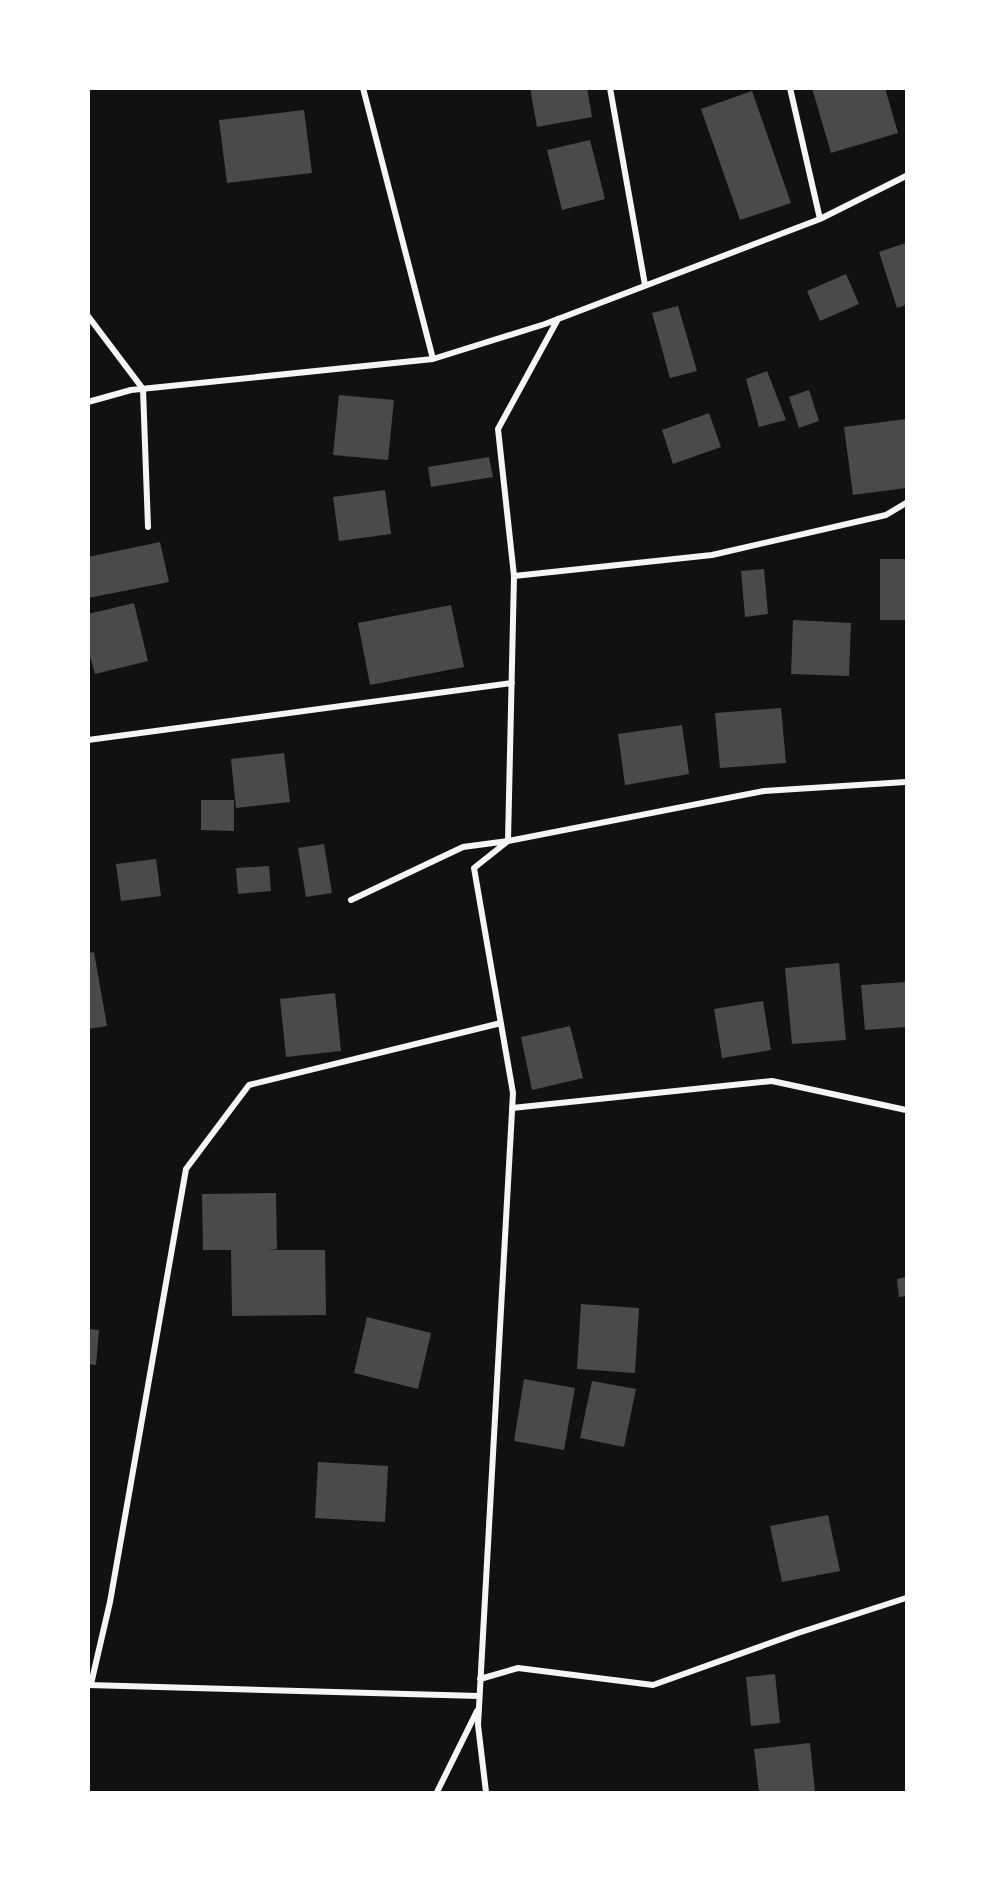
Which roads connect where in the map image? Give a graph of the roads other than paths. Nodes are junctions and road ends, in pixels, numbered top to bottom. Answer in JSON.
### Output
{"nodes":[{"id":1,"x":363,"y":88,"type":"edge"},
{"id":2,"x":610,"y":88,"type":"edge"},
{"id":3,"x":790,"y":88,"type":"edge"},
{"id":4,"x":906,"y":176,"type":"edge"},
{"id":5,"x":820,"y":219,"type":"junction"},
{"id":6,"x":645,"y":285,"type":"junction"},
{"id":7,"x":88,"y":316,"type":"edge"},
{"id":8,"x":558,"y":319,"type":"junction"},
{"id":9,"x":433,"y":358,"type":"junction"},
{"id":10,"x":143,"y":389,"type":"junction"},
{"id":11,"x":88,"y":402,"type":"edge"},
{"id":12,"x":906,"y":503,"type":"edge"},
{"id":13,"x":148,"y":527,"type":"dead end"},
{"id":14,"x":514,"y":576,"type":"junction"},
{"id":15,"x":512,"y":683,"type":"junction"},
{"id":16,"x":88,"y":740,"type":"edge"},
{"id":17,"x":906,"y":782,"type":"edge"},
{"id":18,"x":508,"y":841,"type":"junction"},
{"id":19,"x":351,"y":900,"type":"dead end"},
{"id":20,"x":501,"y":1023,"type":"junction"},
{"id":21,"x":512,"y":1108,"type":"junction"},
{"id":22,"x":906,"y":1110,"type":"edge"},
{"id":23,"x":906,"y":1598,"type":"edge"},
{"id":24,"x":480,"y":1679,"type":"junction"},
{"id":25,"x":90,"y":1684,"type":"edge"},
{"id":26,"x":479,"y":1696,"type":"junction"},
{"id":27,"x":479,"y":1708,"type":"junction"},
{"id":28,"x":437,"y":1792,"type":"edge"},
{"id":29,"x":486,"y":1792,"type":"edge"}],
"edges":[{"from":1,"to":9,"type":"street"},
{"from":2,"to":6,"type":"street"},
{"from":3,"to":5,"type":"street"},
{"from":4,"to":5,"type":"street"},
{"from":5,"to":6,"type":"street"},
{"from":6,"to":8,"type":"street"},
{"from":7,"to":10,"type":"street"},
{"from":8,"to":9,"type":"street"},
{"from":8,"to":14,"type":"street"},
{"from":9,"to":10,"type":"street"},
{"from":10,"to":11,"type":"street"},
{"from":10,"to":13,"type":"street"},
{"from":12,"to":14,"type":"street"},
{"from":14,"to":15,"type":"street"},
{"from":15,"to":16,"type":"street"},
{"from":15,"to":18,"type":"street"},
{"from":17,"to":18,"type":"street"},
{"from":18,"to":19,"type":"street"},
{"from":18,"to":20,"type":"street"},
{"from":20,"to":21,"type":"street"},
{"from":20,"to":25,"type":"street"},
{"from":21,"to":22,"type":"street"},
{"from":21,"to":24,"type":"street"},
{"from":23,"to":24,"type":"street"},
{"from":24,"to":26,"type":"street"},
{"from":25,"to":26,"type":"street"},
{"from":26,"to":27,"type":"street"},
{"from":27,"to":28,"type":"street"},
{"from":27,"to":29,"type":"street"}]}
